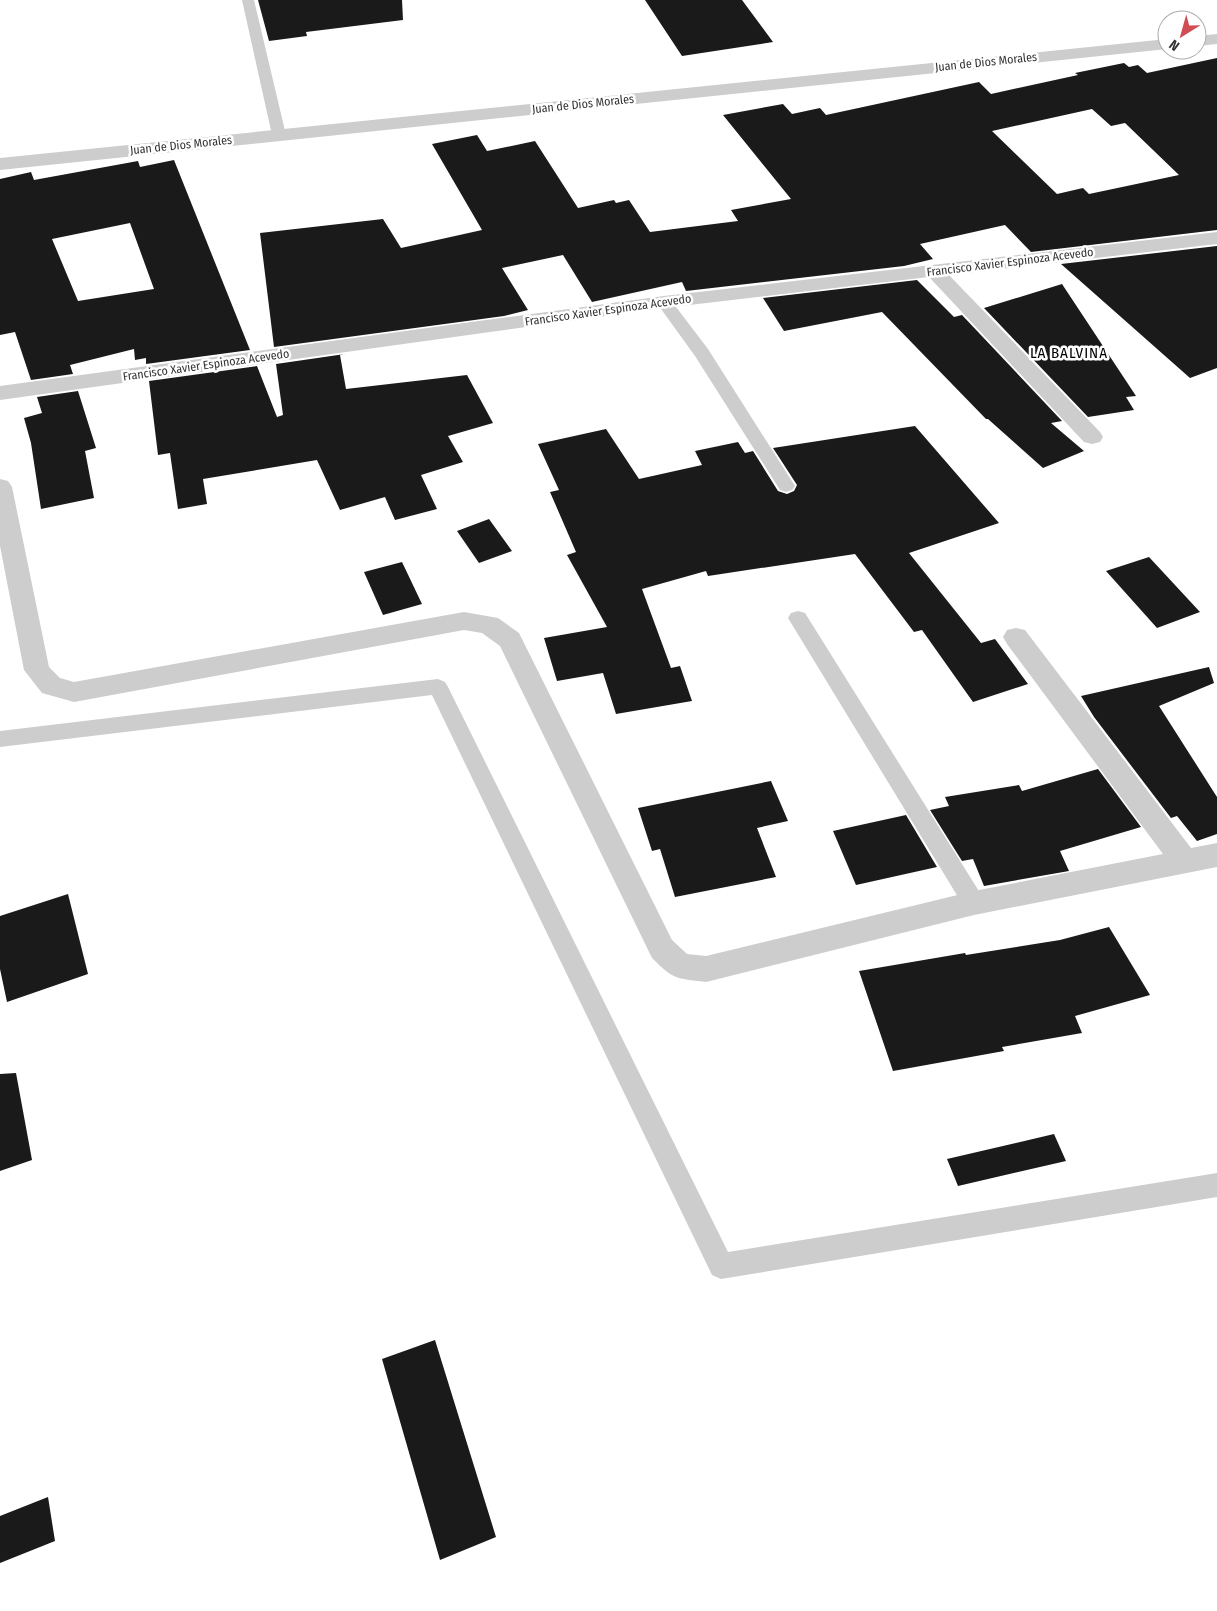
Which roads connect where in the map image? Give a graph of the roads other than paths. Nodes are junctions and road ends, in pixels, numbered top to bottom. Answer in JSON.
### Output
{"nodes":[{"id":1,"x":248,"y":0,"type":"edge"},
{"id":2,"x":1157,"y":45,"type":"edge"},
{"id":3,"x":280,"y":135,"type":"junction"},
{"id":4,"x":0,"y":164,"type":"edge"},
{"id":5,"x":1208,"y":239,"type":"edge"},
{"id":6,"x":1217,"y":256,"type":"edge"},
{"id":7,"x":934,"y":271,"type":"junction"},
{"id":8,"x":664,"y":302,"type":"junction"},
{"id":9,"x":0,"y":393,"type":"edge"},
{"id":10,"x":1092,"y":437,"type":"dead end"},
{"id":11,"x":786,"y":486,"type":"dead end"},
{"id":12,"x":0,"y":487,"type":"edge"},
{"id":13,"x":798,"y":618,"type":"dead end"},
{"id":14,"x":1016,"y":637,"type":"dead end"},
{"id":15,"x":0,"y":739,"type":"edge"},
{"id":16,"x":1217,"y":855,"type":"edge"},
{"id":17,"x":1184,"y":862,"type":"junction"},
{"id":18,"x":974,"y":903,"type":"junction"},
{"id":19,"x":1217,"y":1185,"type":"edge"}],
"edges":[{"from":1,"to":3,"type":"lane"},
{"from":2,"to":3,"type":"street","name":"Juan de Dios Morales"},
{"from":3,"to":4,"type":"street","name":"Juan de Dios Morales"},
{"from":5,"to":6,"type":"street"},
{"from":5,"to":7,"type":"street","name":"Francisco Xavier Espinoza Acevedo"},
{"from":7,"to":8,"type":"street","name":"Francisco Xavier Espinoza Acevedo"},
{"from":7,"to":10,"type":"street"},
{"from":8,"to":9,"type":"street","name":"Francisco Xavier Espinoza Acevedo"},
{"from":8,"to":11,"type":"lane"},
{"from":12,"to":18,"type":"street"},
{"from":13,"to":18,"type":"lane"},
{"from":14,"to":17,"type":"street"},
{"from":15,"to":19,"type":"lane"},
{"from":16,"to":17,"type":"street"},
{"from":17,"to":18,"type":"street"}]}
